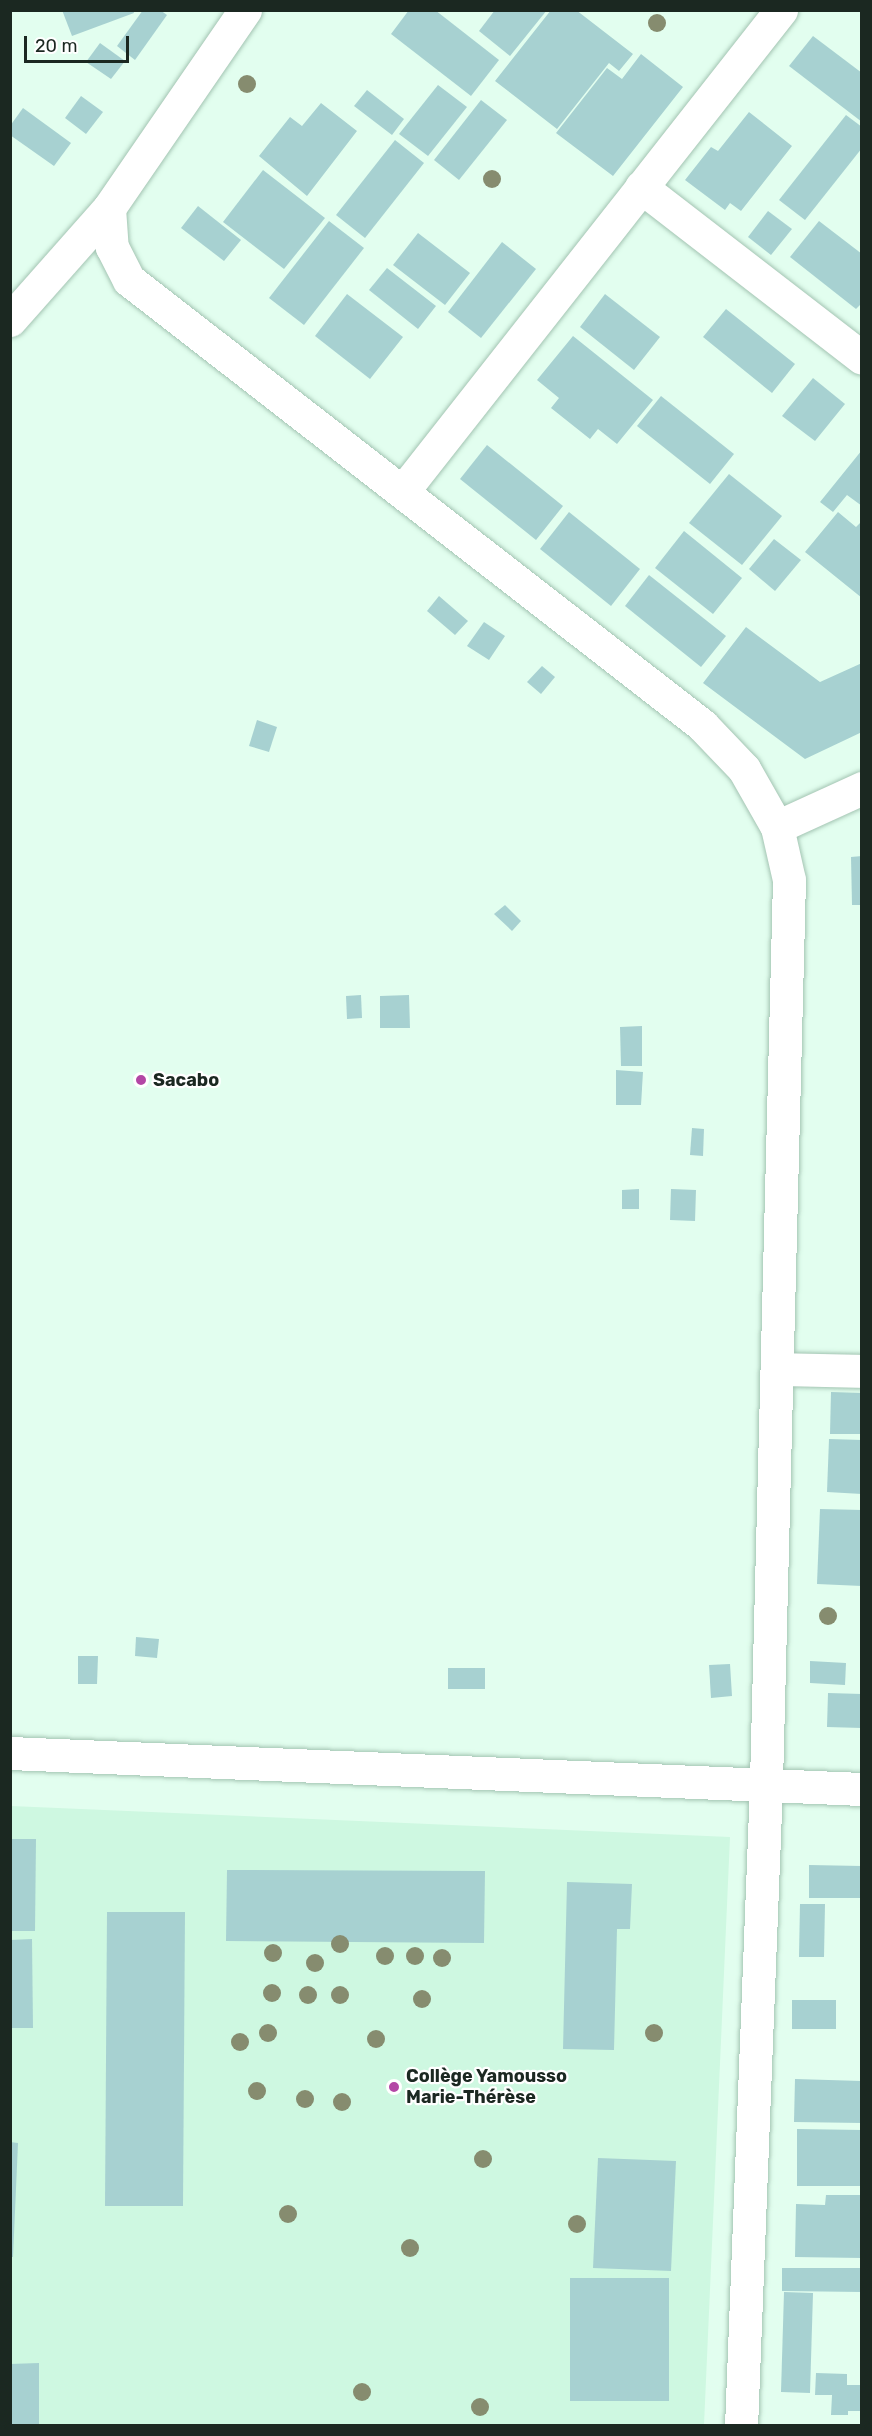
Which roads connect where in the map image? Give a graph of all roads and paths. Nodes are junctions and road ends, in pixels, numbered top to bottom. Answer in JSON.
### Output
{"nodes":[{"id":1,"x":245,"y":10,"type":"edge"},
{"id":2,"x":781,"y":10,"type":"edge"},
{"id":3,"x":642,"y":187,"type":"junction"},
{"id":4,"x":109,"y":208,"type":"junction"},
{"id":5,"x":10,"y":320,"type":"edge"},
{"id":6,"x":861,"y":358,"type":"edge"},
{"id":7,"x":403,"y":491,"type":"junction"},
{"id":8,"x":861,"y":788,"type":"edge"},
{"id":9,"x":777,"y":827,"type":"junction"},
{"id":10,"x":777,"y":1369,"type":"junction"},
{"id":11,"x":861,"y":1371,"type":"edge"},
{"id":12,"x":10,"y":1754,"type":"edge"},
{"id":13,"x":766,"y":1785,"type":"junction"},
{"id":14,"x":861,"y":1788,"type":"edge"},
{"id":15,"x":741,"y":2426,"type":"edge"}],
"edges":[{"from":1,"to":4,"type":"street"},
{"from":2,"to":3,"type":"street"},
{"from":3,"to":6,"type":"street"},
{"from":3,"to":7,"type":"street"},
{"from":4,"to":5,"type":"street"},
{"from":4,"to":7,"type":"street"},
{"from":7,"to":9,"type":"street"},
{"from":8,"to":9,"type":"street"},
{"from":9,"to":10,"type":"street"},
{"from":10,"to":11,"type":"street"},
{"from":10,"to":13,"type":"street"},
{"from":12,"to":13,"type":"street"},
{"from":13,"to":14,"type":"street"},
{"from":13,"to":15,"type":"street"}]}
